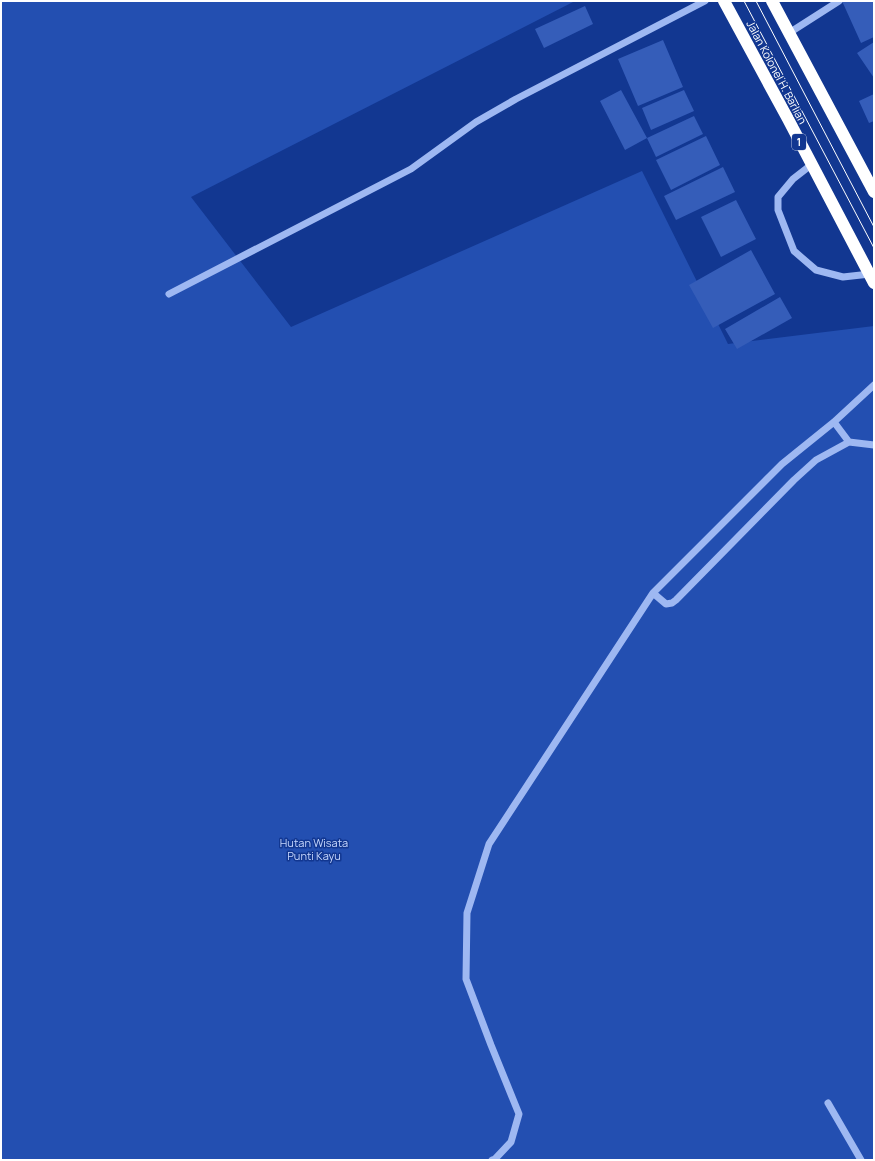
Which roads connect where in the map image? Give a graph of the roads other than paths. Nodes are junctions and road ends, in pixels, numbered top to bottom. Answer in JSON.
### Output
{"nodes":[{"id":1,"x":705,"y":1,"type":"edge"},
{"id":2,"x":724,"y":1,"type":"edge"},
{"id":3,"x":772,"y":1,"type":"edge"},
{"id":4,"x":839,"y":1,"type":"edge"},
{"id":5,"x":789,"y":33,"type":"junction"},
{"id":6,"x":811,"y":165,"type":"junction"},
{"id":7,"x":874,"y":192,"type":"edge"},
{"id":8,"x":872,"y":279,"type":"edge"},
{"id":9,"x":169,"y":294,"type":"dead end"},
{"id":10,"x":874,"y":384,"type":"edge"},
{"id":11,"x":834,"y":422,"type":"junction"},
{"id":12,"x":849,"y":442,"type":"junction"},
{"id":13,"x":874,"y":445,"type":"edge"},
{"id":14,"x":653,"y":593,"type":"junction"},
{"id":15,"x":828,"y":1103,"type":"dead end"},
{"id":16,"x":492,"y":1160,"type":"edge"},
{"id":17,"x":861,"y":1160,"type":"edge"}],
"edges":[{"from":1,"to":9,"type":"street"},
{"from":2,"to":6,"type":"highway","name":"Jalan Kolonel H. Barlian","number":"1"},
{"from":3,"to":5,"type":"highway"},
{"from":4,"to":5,"type":"street"},
{"from":5,"to":7,"type":"highway"},
{"from":6,"to":8,"type":"highway","name":"Jalan Kolonel H. Barlian","number":"1"},
{"from":6,"to":8,"type":"street"},
{"from":10,"to":11,"type":"street"},
{"from":11,"to":12,"type":"street"},
{"from":11,"to":14,"type":"street"},
{"from":12,"to":13,"type":"street"},
{"from":12,"to":14,"type":"street"},
{"from":14,"to":16,"type":"street"},
{"from":15,"to":17,"type":"street"}]}
